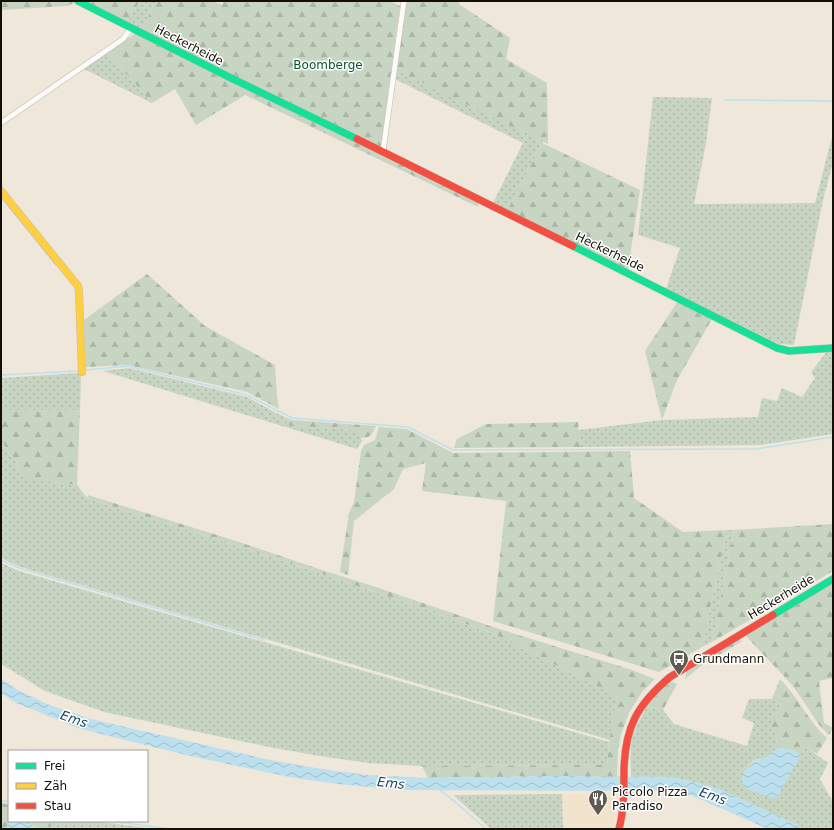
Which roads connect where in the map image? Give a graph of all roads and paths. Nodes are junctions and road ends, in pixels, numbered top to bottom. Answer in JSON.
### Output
{"nodes":[{"id":1,"x":78,"y":1,"type":"edge"},
{"id":2,"x":404,"y":1,"type":"edge"},
{"id":3,"x":131,"y":28,"type":"junction"},
{"id":4,"x":1,"y":123,"type":"edge"},
{"id":5,"x":382,"y":151,"type":"junction"},
{"id":6,"x":1,"y":191,"type":"edge"},
{"id":7,"x":833,"y":348,"type":"edge"},
{"id":8,"x":82,"y":372,"type":"dead end"},
{"id":9,"x":833,"y":579,"type":"edge"},
{"id":10,"x":618,"y":829,"type":"edge"}],
"edges":[{"from":1,"to":3,"type":"street"},
{"from":2,"to":5,"type":"street"},
{"from":3,"to":4,"type":"street"},
{"from":3,"to":5,"type":"street","name":"Heckerheide"},
{"from":5,"to":7,"type":"street","name":"Heckerheide"},
{"from":6,"to":8,"type":"street"},
{"from":9,"to":10,"type":"street","name":"Heckerheide"}]}
